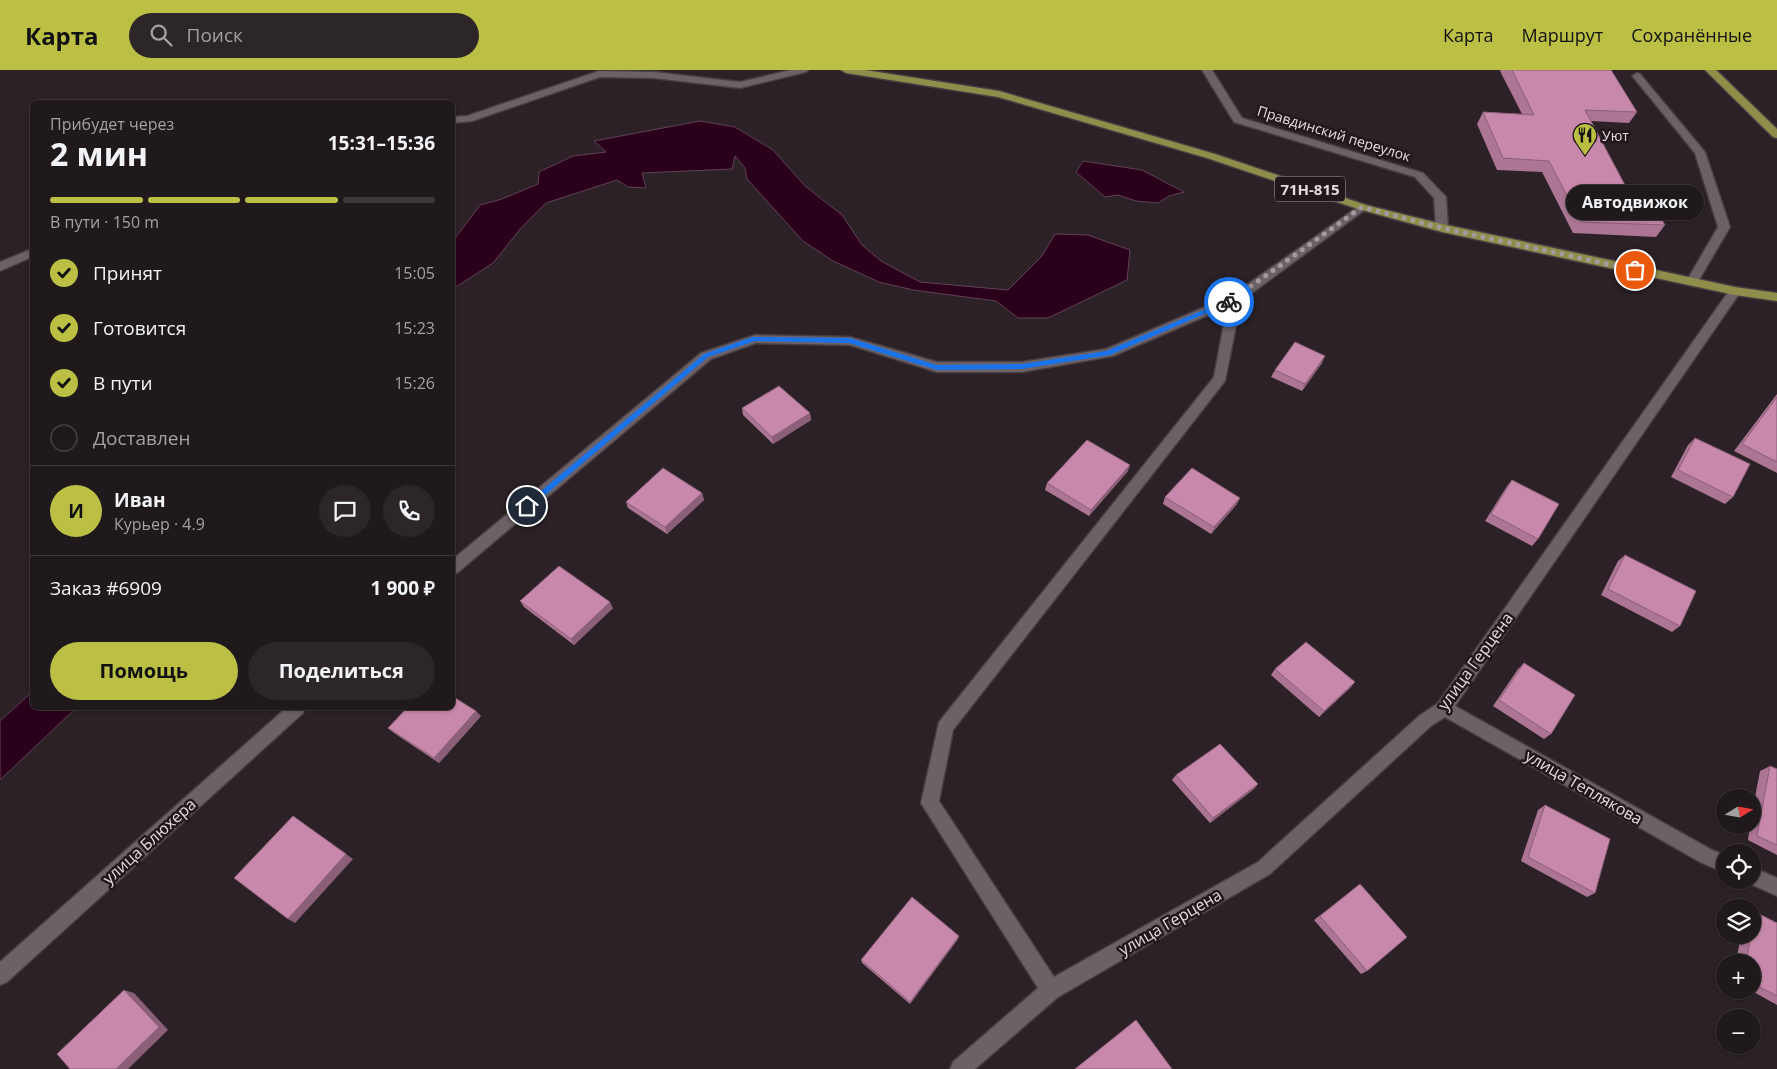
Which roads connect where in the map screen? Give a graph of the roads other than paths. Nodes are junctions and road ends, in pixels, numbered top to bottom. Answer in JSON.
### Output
{"nodes":[{"id":1,"x":803,"y":70,"type":"edge"},
{"id":2,"x":846,"y":70,"type":"edge"},
{"id":3,"x":1207,"y":70,"type":"edge"},
{"id":4,"x":1710,"y":70,"type":"edge"},
{"id":5,"x":1637,"y":76,"type":"dead end"},
{"id":6,"x":455,"y":120,"type":"edge"},
{"id":7,"x":1777,"y":135,"type":"edge"},
{"id":8,"x":1362,"y":207,"type":"junction"},
{"id":9,"x":1442,"y":228,"type":"junction"},
{"id":10,"x":30,"y":254,"type":"edge"},
{"id":11,"x":0,"y":267,"type":"edge"},
{"id":12,"x":1692,"y":282,"type":"junction"},
{"id":13,"x":1735,"y":291,"type":"junction"},
{"id":14,"x":1777,"y":297,"type":"edge"},
{"id":15,"x":1235,"y":299,"type":"junction"},
{"id":16,"x":455,"y":566,"type":"edge"},
{"id":17,"x":1444,"y":708,"type":"junction"},
{"id":18,"x":295,"y":710,"type":"edge"},
{"id":19,"x":1716,"y":860,"type":"edge"},
{"id":20,"x":1761,"y":880,"type":"edge"},
{"id":21,"x":1777,"y":887,"type":"edge"},
{"id":22,"x":0,"y":976,"type":"edge"},
{"id":23,"x":1051,"y":990,"type":"junction"},
{"id":24,"x":960,"y":1069,"type":"edge"}],
"edges":[{"from":1,"to":6,"type":"street"},
{"from":2,"to":8,"type":"main road","number":"71Н-815"},
{"from":3,"to":9,"type":"street","name":"Правдинский переулок"},
{"from":4,"to":7,"type":"main road"},
{"from":5,"to":12,"type":"street"},
{"from":8,"to":9,"type":"main road","number":"71Н-815"},
{"from":8,"to":15,"type":"street"},
{"from":9,"to":12,"type":"main road","number":"71Н-815"},
{"from":10,"to":11,"type":"street"},
{"from":12,"to":13,"type":"main road","number":"71Н-815"},
{"from":13,"to":14,"type":"main road","number":"71Н-815"},
{"from":13,"to":17,"type":"street","name":"улица Герцена"},
{"from":15,"to":16,"type":"street"},
{"from":15,"to":23,"type":"street"},
{"from":17,"to":19,"type":"street","name":"улица Теплякова"},
{"from":17,"to":23,"type":"street","name":"улица Герцена"},
{"from":18,"to":22,"type":"street","name":"улица Блюхера"},
{"from":20,"to":21,"type":"street"},
{"from":23,"to":24,"type":"street","name":"улица Герцена"}]}
